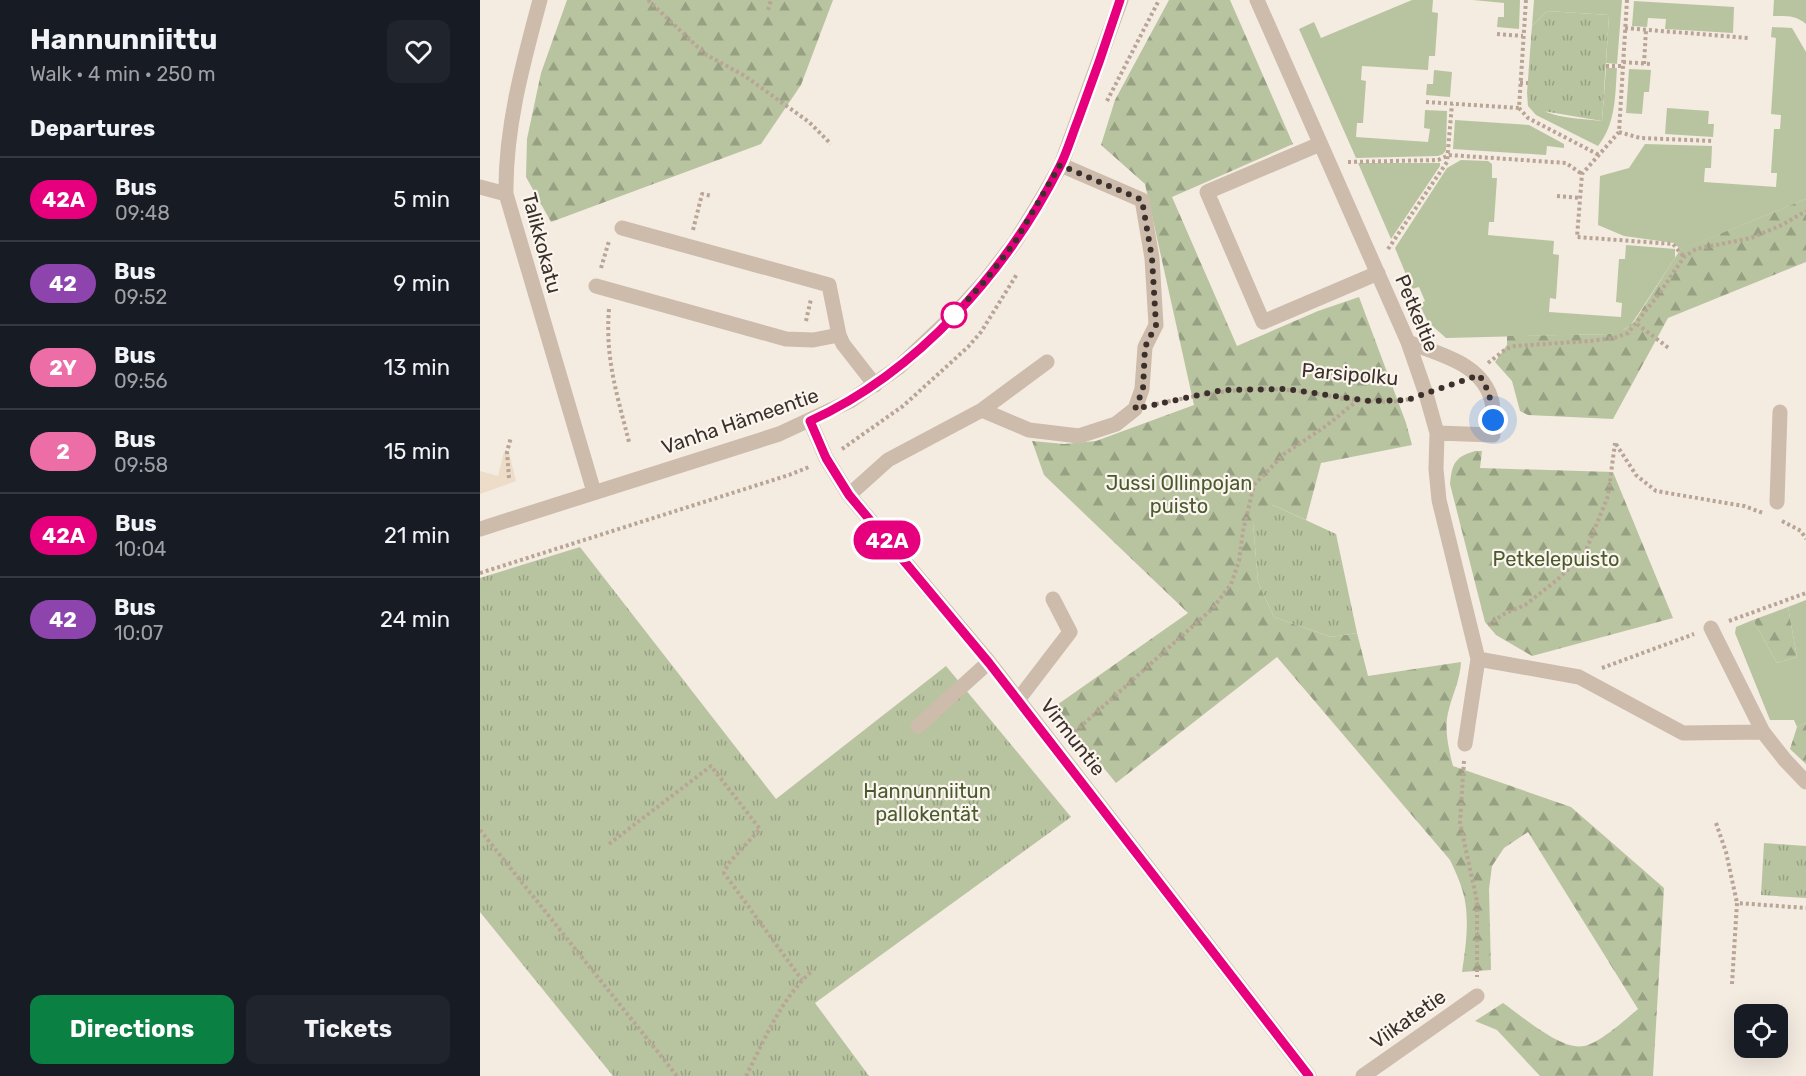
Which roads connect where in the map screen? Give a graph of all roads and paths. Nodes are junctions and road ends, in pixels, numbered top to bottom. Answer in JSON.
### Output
{"nodes":[{"id":1,"x":540,"y":0,"type":"edge"},
{"id":2,"x":648,"y":0,"type":"edge"},
{"id":3,"x":771,"y":0,"type":"edge"},
{"id":4,"x":1120,"y":0,"type":"edge"},
{"id":5,"x":1159,"y":0,"type":"edge"},
{"id":6,"x":1257,"y":0,"type":"edge"},
{"id":7,"x":1526,"y":0,"type":"edge"},
{"id":8,"x":1627,"y":0,"type":"edge"},
{"id":9,"x":768,"y":10,"type":"dead end"},
{"id":10,"x":1625,"y":28,"type":"junction"},
{"id":11,"x":1646,"y":30,"type":"junction"},
{"id":12,"x":1497,"y":34,"type":"dead end"},
{"id":13,"x":1523,"y":36,"type":"junction"},
{"id":14,"x":1748,"y":38,"type":"dead end"},
{"id":15,"x":1623,"y":64,"type":"junction"},
{"id":16,"x":1644,"y":64,"type":"junction"},
{"id":17,"x":1651,"y":64,"type":"dead end"},
{"id":18,"x":1606,"y":66,"type":"dead end"},
{"id":19,"x":1520,"y":82,"type":"junction"},
{"id":20,"x":1528,"y":83,"type":"dead end"},
{"id":21,"x":1426,"y":102,"type":"dead end"},
{"id":22,"x":1106,"y":104,"type":"dead end"},
{"id":23,"x":1452,"y":104,"type":"junction"},
{"id":24,"x":1519,"y":108,"type":"junction"},
{"id":25,"x":1619,"y":132,"type":"junction"},
{"id":26,"x":1712,"y":141,"type":"dead end"},
{"id":27,"x":831,"y":144,"type":"dead end"},
{"id":28,"x":1320,"y":144,"type":"junction"},
{"id":29,"x":1449,"y":154,"type":"junction"},
{"id":30,"x":1599,"y":155,"type":"junction"},
{"id":31,"x":1351,"y":161,"type":"dead end"},
{"id":32,"x":1060,"y":165,"type":"junction"},
{"id":33,"x":1582,"y":174,"type":"junction"},
{"id":34,"x":480,"y":187,"type":"edge"},
{"id":35,"x":506,"y":194,"type":"junction"},
{"id":36,"x":712,"y":196,"type":"dead end"},
{"id":37,"x":1557,"y":196,"type":"dead end"},
{"id":38,"x":1580,"y":198,"type":"junction"},
{"id":39,"x":1806,"y":211,"type":"edge"},
{"id":40,"x":695,"y":222,"type":"dead end"},
{"id":41,"x":617,"y":229,"type":"joint"},
{"id":42,"x":1389,"y":249,"type":"dead end"},
{"id":43,"x":1684,"y":257,"type":"junction"},
{"id":44,"x":1378,"y":273,"type":"junction"},
{"id":45,"x":816,"y":281,"type":"junction"},
{"id":46,"x":604,"y":288,"type":"junction"},
{"id":47,"x":1637,"y":324,"type":"junction"},
{"id":48,"x":839,"y":335,"type":"junction"},
{"id":49,"x":801,"y":340,"type":"junction"},
{"id":50,"x":1408,"y":342,"type":"junction"},
{"id":51,"x":1670,"y":349,"type":"dead end"},
{"id":52,"x":1047,"y":362,"type":"dead end"},
{"id":53,"x":1479,"y":375,"type":"junction"},
{"id":54,"x":875,"y":385,"type":"junction"},
{"id":55,"x":1426,"y":394,"type":"junction"},
{"id":56,"x":1358,"y":399,"type":"junction"},
{"id":57,"x":1135,"y":409,"type":"junction"},
{"id":58,"x":982,"y":410,"type":"junction"},
{"id":59,"x":1780,"y":412,"type":"dead end"},
{"id":60,"x":810,"y":421,"type":"junction"},
{"id":61,"x":1437,"y":433,"type":"junction"},
{"id":62,"x":512,"y":437,"type":"dead end"},
{"id":63,"x":628,"y":442,"type":"dead end"},
{"id":64,"x":799,"y":472,"type":"dead end"},
{"id":65,"x":509,"y":478,"type":"dead end"},
{"id":66,"x":594,"y":492,"type":"junction"},
{"id":67,"x":849,"y":495,"type":"junction"},
{"id":68,"x":1777,"y":502,"type":"joint"},
{"id":69,"x":1777,"y":518,"type":"junction"},
{"id":70,"x":480,"y":529,"type":"edge"},
{"id":71,"x":1806,"y":539,"type":"edge"},
{"id":72,"x":480,"y":573,"type":"edge"},
{"id":73,"x":1053,"y":599,"type":"dead end"},
{"id":74,"x":1711,"y":628,"type":"dead end"},
{"id":75,"x":1472,"y":636,"type":"junction"},
{"id":76,"x":1478,"y":659,"type":"junction"},
{"id":77,"x":989,"y":663,"type":"junction"},
{"id":78,"x":1018,"y":700,"type":"junction"},
{"id":79,"x":918,"y":726,"type":"dead end"},
{"id":80,"x":1763,"y":732,"type":"junction"},
{"id":81,"x":1067,"y":739,"type":"dead end"},
{"id":82,"x":1465,"y":744,"type":"joint"},
{"id":83,"x":1806,"y":782,"type":"edge"},
{"id":84,"x":1716,"y":823,"type":"dead end"},
{"id":85,"x":480,"y":830,"type":"edge"},
{"id":86,"x":609,"y":844,"type":"dead end"},
{"id":87,"x":1737,"y":903,"type":"junction"},
{"id":88,"x":1806,"y":908,"type":"edge"},
{"id":89,"x":813,"y":970,"type":"dead end"},
{"id":90,"x":802,"y":980,"type":"junction"},
{"id":91,"x":1732,"y":984,"type":"dead end"},
{"id":92,"x":1477,"y":996,"type":"joint"},
{"id":93,"x":677,"y":1076,"type":"edge"},
{"id":94,"x":746,"y":1076,"type":"edge"},
{"id":95,"x":1309,"y":1076,"type":"edge"},
{"id":96,"x":1363,"y":1076,"type":"edge"}],
"edges":[{"from":1,"to":35,"type":"street","name":"Talikkokatu"},
{"from":2,"to":27,"type":"path"},
{"from":3,"to":9,"type":"path"},
{"from":4,"to":32,"type":"street","name":"Vanha Hämeentie"},
{"from":5,"to":22,"type":"path"},
{"from":6,"to":28,"type":"street","name":"Petkeltie"},
{"from":7,"to":13,"type":"path"},
{"from":8,"to":10,"type":"path"},
{"from":10,"to":11,"type":"path"},
{"from":10,"to":15,"type":"path"},
{"from":11,"to":14,"type":"path"},
{"from":11,"to":16,"type":"path"},
{"from":12,"to":13,"type":"path"},
{"from":13,"to":19,"type":"path"},
{"from":15,"to":16,"type":"path"},
{"from":15,"to":18,"type":"path"},
{"from":15,"to":25,"type":"path"},
{"from":16,"to":17,"type":"path"},
{"from":19,"to":20,"type":"path"},
{"from":19,"to":24,"type":"path"},
{"from":21,"to":23,"type":"path"},
{"from":23,"to":24,"type":"path"},
{"from":23,"to":29,"type":"path"},
{"from":24,"to":30,"type":"path"},
{"from":25,"to":26,"type":"path"},
{"from":25,"to":30,"type":"path"},
{"from":28,"to":44,"type":"street","name":"Petkeltie"},
{"from":28,"to":44,"type":"street"},
{"from":29,"to":31,"type":"path"},
{"from":29,"to":33,"type":"path"},
{"from":29,"to":42,"type":"path"},
{"from":30,"to":33,"type":"path"},
{"from":32,"to":54,"type":"street","name":"Vanha Hämeentie"},
{"from":32,"to":57,"type":"street"},
{"from":33,"to":38,"type":"path"},
{"from":34,"to":35,"type":"street"},
{"from":35,"to":66,"type":"street","name":"Talikkokatu"},
{"from":36,"to":40,"type":"path"},
{"from":37,"to":38,"type":"path"},
{"from":38,"to":43,"type":"path"},
{"from":39,"to":43,"type":"path"},
{"from":41,"to":45,"type":"street"},
{"from":41,"to":46,"type":"path"},
{"from":43,"to":47,"type":"path"},
{"from":44,"to":50,"type":"street","name":"Petkeltie"},
{"from":45,"to":48,"type":"street"},
{"from":45,"to":49,"type":"path"},
{"from":46,"to":49,"type":"street"},
{"from":46,"to":63,"type":"path"},
{"from":47,"to":51,"type":"path"},
{"from":47,"to":53,"type":"path"},
{"from":48,"to":49,"type":"street"},
{"from":48,"to":54,"type":"street"},
{"from":50,"to":53,"type":"street"},
{"from":50,"to":55,"type":"street","name":"Petkeltie"},
{"from":52,"to":58,"type":"street"},
{"from":53,"to":61,"type":"street"},
{"from":54,"to":60,"type":"street","name":"Vanha Hämeentie"},
{"from":55,"to":56,"type":"path","name":"Parsipolku"},
{"from":55,"to":61,"type":"street","name":"Petkeltie"},
{"from":56,"to":57,"type":"path","name":"Parsipolku"},
{"from":56,"to":81,"type":"path"},
{"from":57,"to":58,"type":"street"},
{"from":58,"to":67,"type":"street"},
{"from":59,"to":68,"type":"street"},
{"from":60,"to":66,"type":"street","name":"Vanha Hämeentie"},
{"from":60,"to":67,"type":"street","name":"Virmuntie"},
{"from":61,"to":75,"type":"street","name":"Petkeltie"},
{"from":62,"to":65,"type":"path"},
{"from":64,"to":72,"type":"path"},
{"from":66,"to":70,"type":"street","name":"Vanha Hämeentie"},
{"from":67,"to":77,"type":"street","name":"Virmuntie"},
{"from":68,"to":69,"type":"path"},
{"from":69,"to":71,"type":"path"},
{"from":69,"to":75,"type":"path"},
{"from":73,"to":78,"type":"street"},
{"from":74,"to":80,"type":"street"},
{"from":75,"to":76,"type":"street","name":"Petkeltie"},
{"from":76,"to":80,"type":"street"},
{"from":76,"to":82,"type":"street"},
{"from":77,"to":78,"type":"street","name":"Virmuntie"},
{"from":77,"to":79,"type":"street"},
{"from":78,"to":95,"type":"street","name":"Virmuntie"},
{"from":80,"to":83,"type":"street"},
{"from":82,"to":92,"type":"path"},
{"from":84,"to":87,"type":"path"},
{"from":85,"to":93,"type":"path"},
{"from":86,"to":90,"type":"path"},
{"from":87,"to":88,"type":"path"},
{"from":87,"to":91,"type":"path"},
{"from":89,"to":90,"type":"path"},
{"from":90,"to":94,"type":"path"},
{"from":92,"to":96,"type":"street","name":"Viikatetie"}]}
